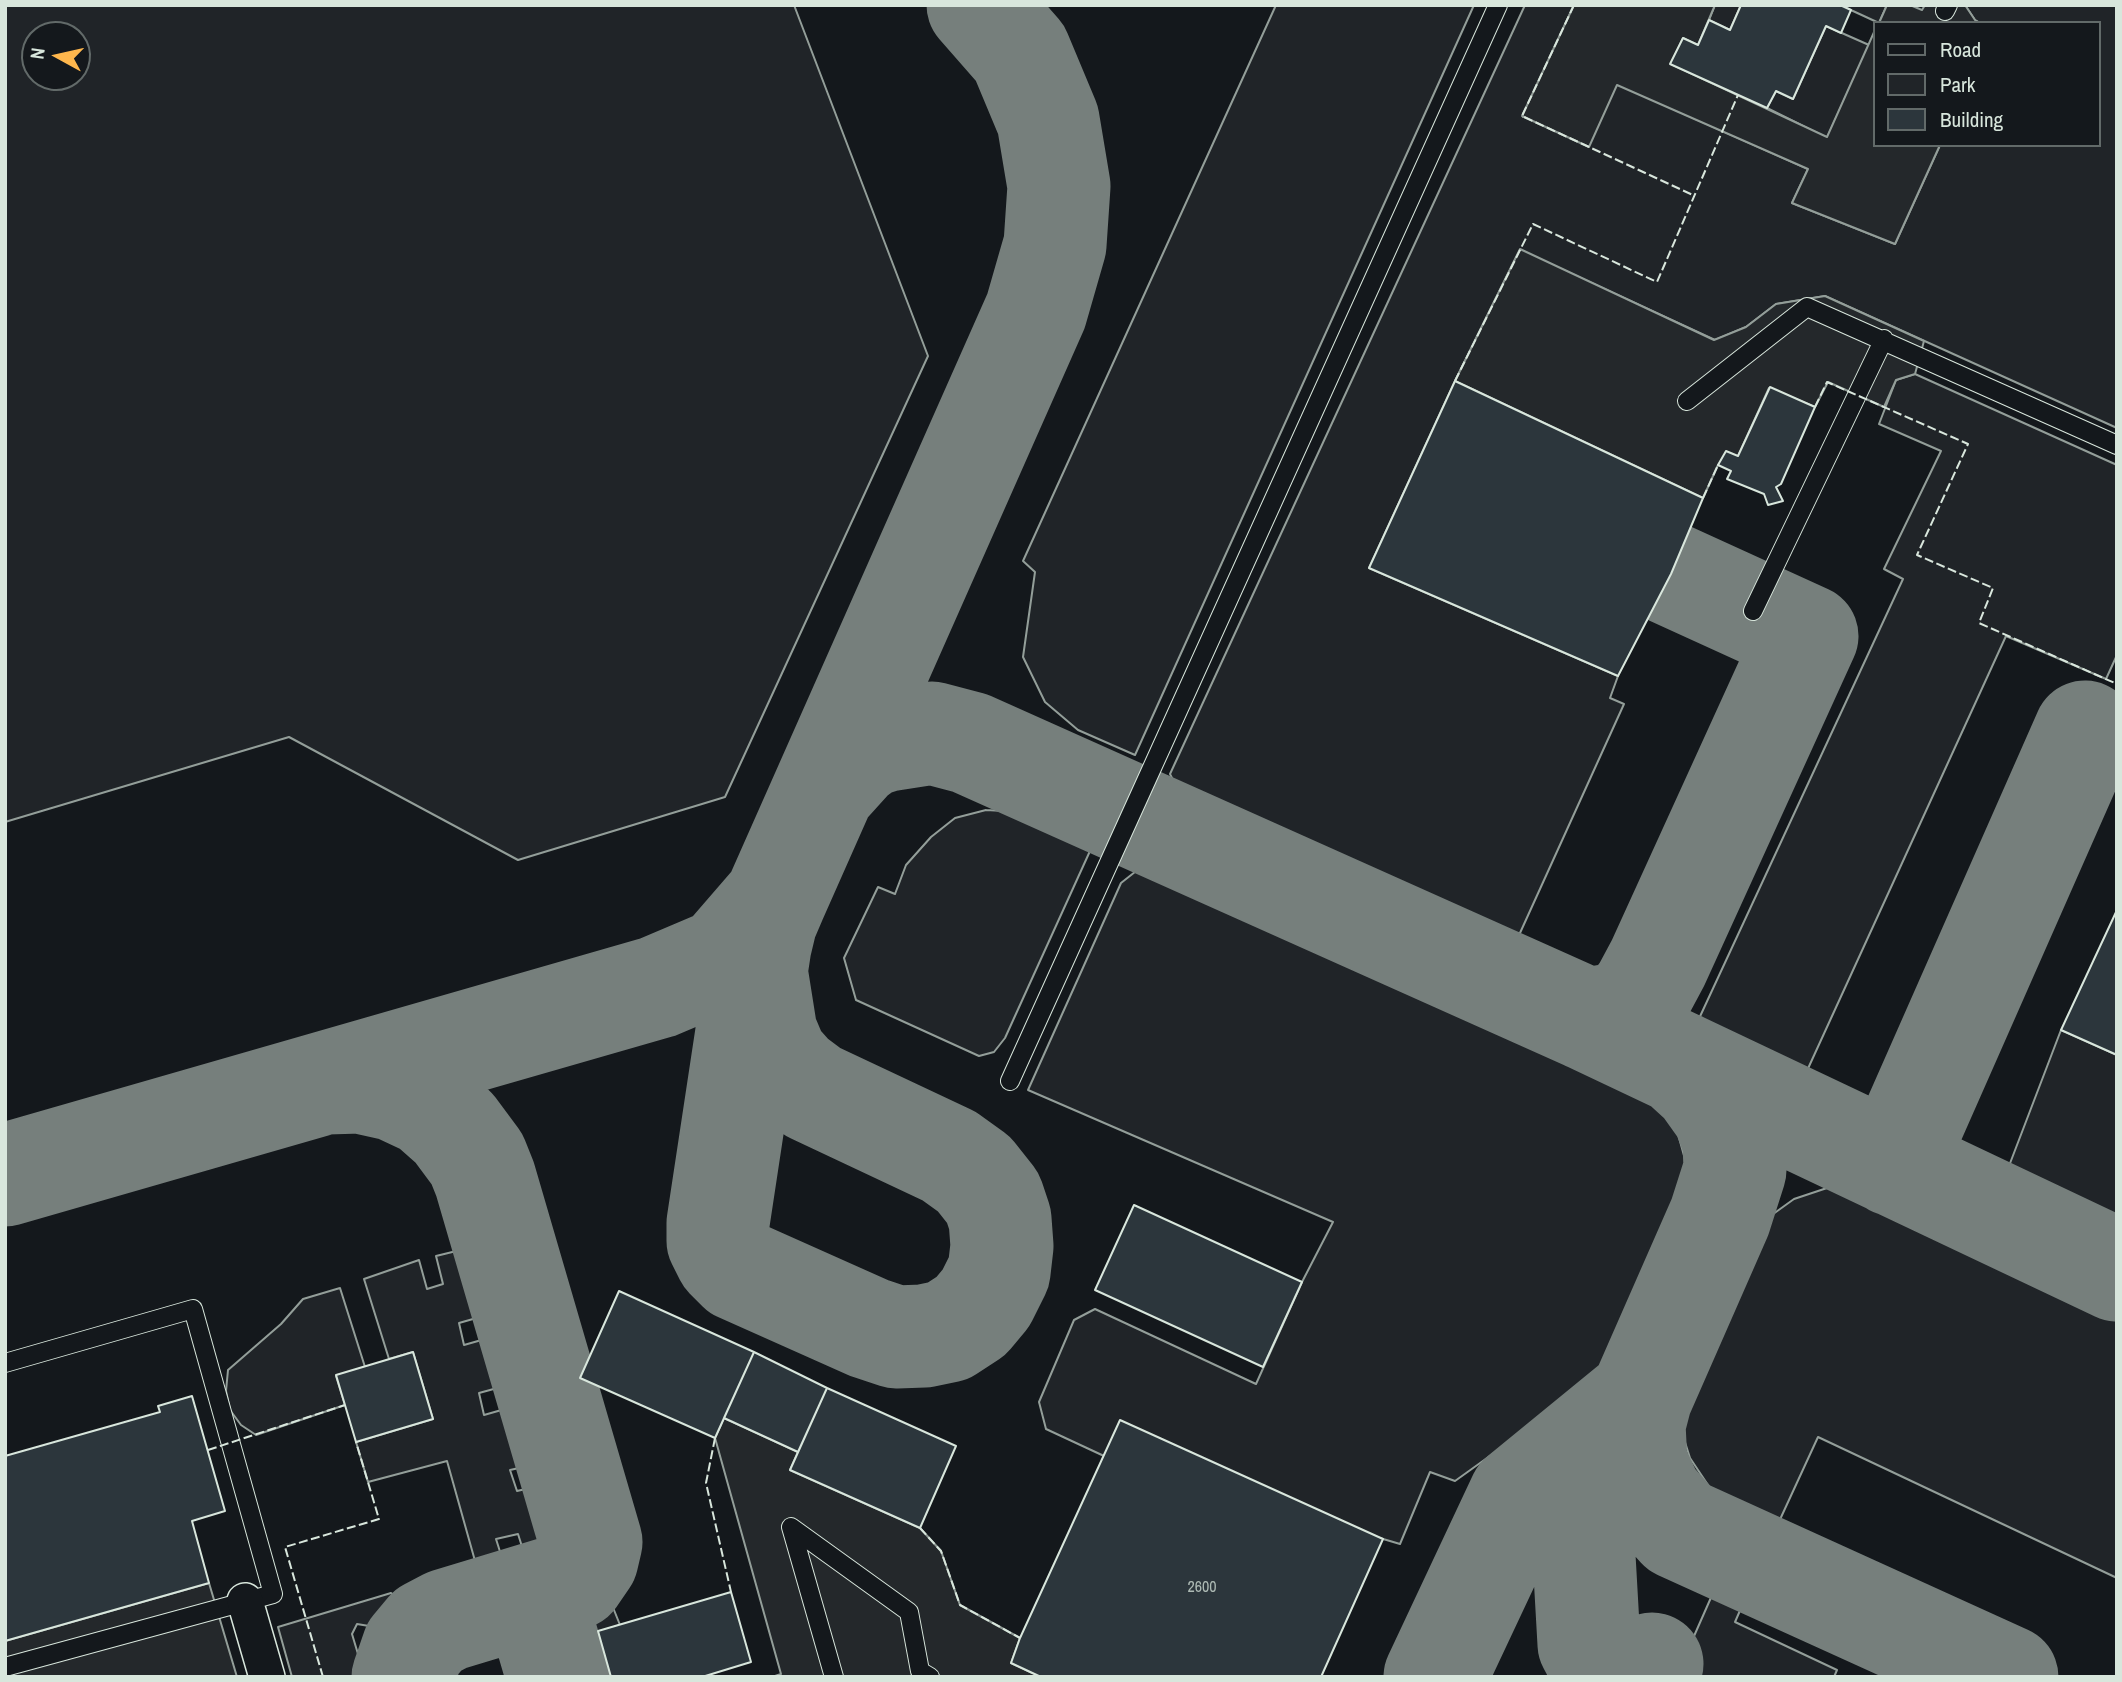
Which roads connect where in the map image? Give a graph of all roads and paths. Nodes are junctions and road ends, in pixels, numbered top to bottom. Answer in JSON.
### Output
{"nodes":[{"id":1,"x":1498,"y":5,"type":"edge"},
{"id":2,"x":1884,"y":339,"type":"junction"},
{"id":3,"x":1687,"y":401,"type":"dead end"},
{"id":4,"x":2117,"y":445,"type":"edge"},
{"id":5,"x":1753,"y":611,"type":"dead end"},
{"id":6,"x":1010,"y":1081,"type":"dead end"},
{"id":7,"x":5,"y":1363,"type":"edge"},
{"id":8,"x":245,"y":1601,"type":"junction"},
{"id":9,"x":5,"y":1667,"type":"edge"},
{"id":10,"x":267,"y":1677,"type":"edge"},
{"id":11,"x":834,"y":1677,"type":"edge"},
{"id":12,"x":930,"y":1677,"type":"edge"}],
"edges":[{"from":1,"to":6,"type":"lane"},
{"from":2,"to":3,"type":"lane"},
{"from":2,"to":4,"type":"lane"},
{"from":2,"to":5,"type":"lane"},
{"from":7,"to":8,"type":"lane"},
{"from":8,"to":9,"type":"lane"},
{"from":8,"to":10,"type":"street"},
{"from":11,"to":12,"type":"lane"}]}
